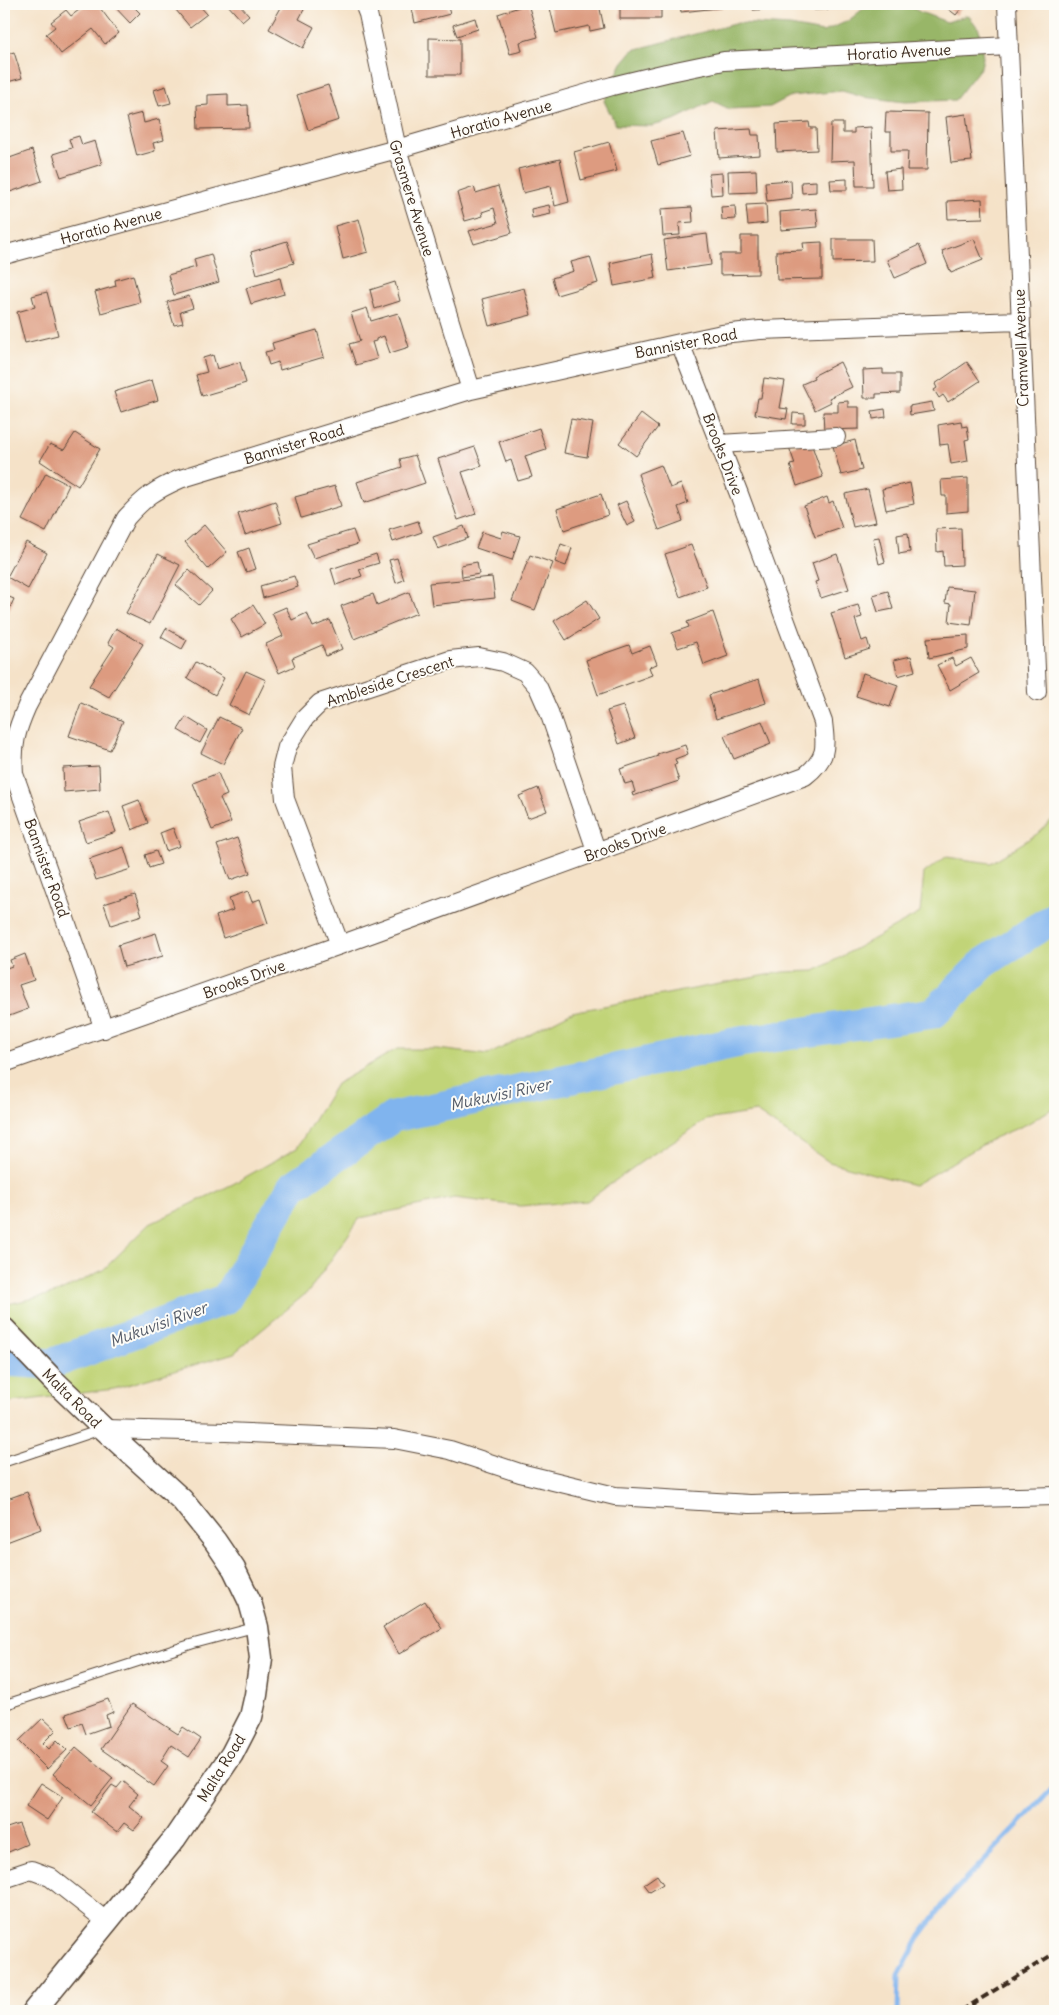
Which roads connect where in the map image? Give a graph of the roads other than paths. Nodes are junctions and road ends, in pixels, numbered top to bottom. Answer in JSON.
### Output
{"nodes":[{"id":1,"x":364,"y":4,"type":"edge"},
{"id":2,"x":1007,"y":4,"type":"edge"},
{"id":3,"x":1009,"y":46,"type":"junction"},
{"id":4,"x":396,"y":149,"type":"junction"},
{"id":5,"x":4,"y":255,"type":"edge"},
{"id":6,"x":1020,"y":321,"type":"junction"},
{"id":7,"x":680,"y":343,"type":"junction"},
{"id":8,"x":471,"y":390,"type":"junction"},
{"id":9,"x":836,"y":437,"type":"dead end"},
{"id":10,"x":719,"y":444,"type":"junction"},
{"id":11,"x":1037,"y":692,"type":"dead end"},
{"id":12,"x":597,"y":853,"type":"junction"},
{"id":13,"x":340,"y":945,"type":"junction"},
{"id":14,"x":104,"y":1029,"type":"junction"},
{"id":15,"x":4,"y":1063,"type":"edge"},
{"id":16,"x":9,"y":1334,"type":"edge"},
{"id":17,"x":104,"y":1429,"type":"junction"},
{"id":18,"x":4,"y":1462,"type":"edge"},
{"id":19,"x":1055,"y":1496,"type":"edge"},
{"id":20,"x":257,"y":1627,"type":"junction"},
{"id":21,"x":4,"y":1705,"type":"edge"},
{"id":22,"x":4,"y":1879,"type":"edge"},
{"id":23,"x":106,"y":1921,"type":"junction"},
{"id":24,"x":34,"y":2011,"type":"edge"}],
"edges":[{"from":1,"to":4,"type":"street","name":"Grasmere Avenue"},
{"from":2,"to":3,"type":"street","name":"Cramwell Avenue"},
{"from":3,"to":4,"type":"street","name":"Horatio Avenue"},
{"from":3,"to":6,"type":"street","name":"Cramwell Avenue"},
{"from":4,"to":5,"type":"street","name":"Horatio Avenue"},
{"from":4,"to":8,"type":"street","name":"Grasmere Avenue"},
{"from":6,"to":7,"type":"street","name":"Bannister Road"},
{"from":6,"to":11,"type":"street","name":"Cramwell Avenue"},
{"from":7,"to":8,"type":"street","name":"Bannister Road"},
{"from":7,"to":10,"type":"street","name":"Brooks Drive"},
{"from":8,"to":14,"type":"street","name":"Bannister Road"},
{"from":9,"to":10,"type":"street"},
{"from":10,"to":12,"type":"street","name":"Brooks Drive"},
{"from":12,"to":13,"type":"street","name":"Brooks Drive"},
{"from":12,"to":13,"type":"street","name":"Ambleside Crescent"},
{"from":13,"to":14,"type":"street","name":"Brooks Drive"},
{"from":14,"to":15,"type":"street","name":"Brooks Drive"},
{"from":16,"to":17,"type":"street","name":"Malta Road"},
{"from":17,"to":18,"type":"lane"},
{"from":17,"to":19,"type":"street"},
{"from":17,"to":20,"type":"street","name":"Malta Road"},
{"from":20,"to":21,"type":"lane"},
{"from":20,"to":23,"type":"street","name":"Malta Road"},
{"from":22,"to":23,"type":"street"},
{"from":23,"to":24,"type":"street","name":"Malta Road"}]}
